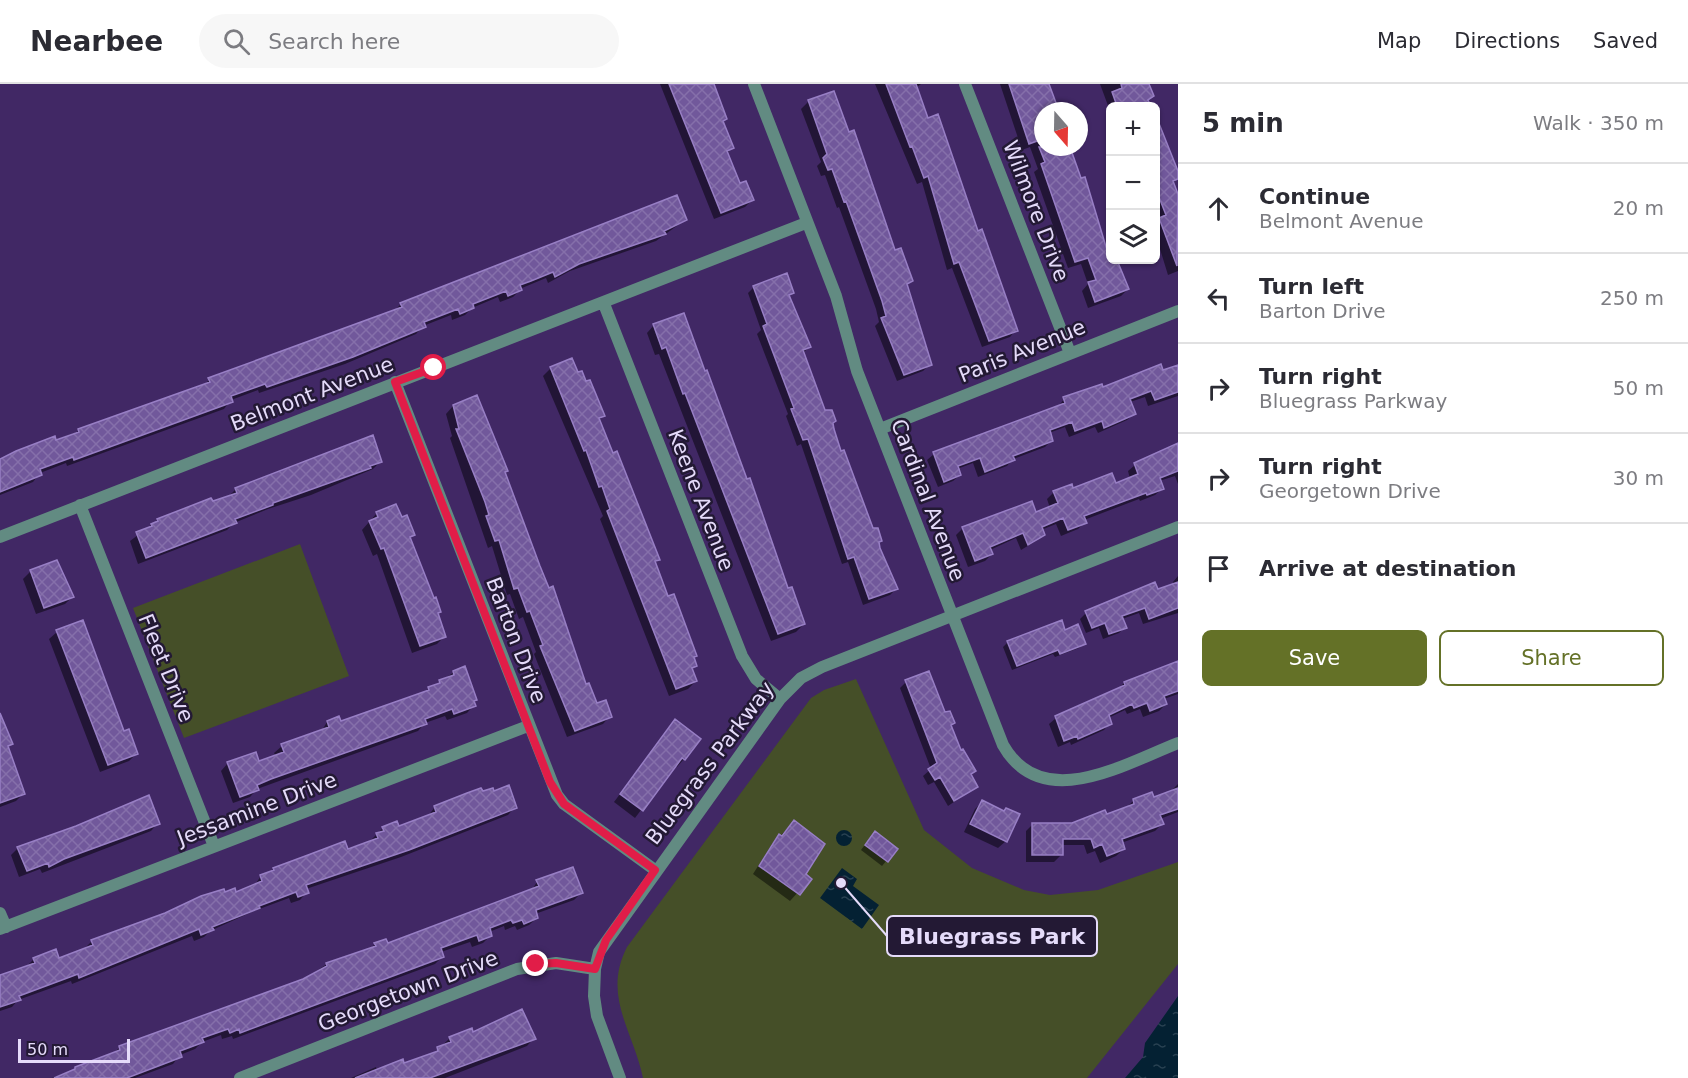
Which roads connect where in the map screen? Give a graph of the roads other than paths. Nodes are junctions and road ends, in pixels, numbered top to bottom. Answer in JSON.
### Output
{"nodes":[{"id":1,"x":754,"y":84,"type":"edge"},
{"id":2,"x":965,"y":84,"type":"edge"},
{"id":3,"x":806,"y":223,"type":"junction"},
{"id":4,"x":604,"y":304,"type":"junction"},
{"id":5,"x":1178,"y":311,"type":"edge"},
{"id":6,"x":1070,"y":353,"type":"junction"},
{"id":7,"x":395,"y":382,"type":"junction"},
{"id":8,"x":880,"y":429,"type":"junction"},
{"id":9,"x":80,"y":505,"type":"junction"},
{"id":10,"x":1178,"y":527,"type":"edge"},
{"id":11,"x":0,"y":537,"type":"edge"},
{"id":12,"x":952,"y":616,"type":"junction"},
{"id":13,"x":780,"y":699,"type":"junction"},
{"id":14,"x":528,"y":726,"type":"junction"},
{"id":15,"x":1178,"y":743,"type":"edge"},
{"id":16,"x":214,"y":846,"type":"junction"},
{"id":17,"x":655,"y":870,"type":"junction"},
{"id":18,"x":0,"y":913,"type":"edge"},
{"id":19,"x":3,"y":928,"type":"edge"},
{"id":20,"x":595,"y":969,"type":"junction"},
{"id":21,"x":240,"y":1078,"type":"edge"},
{"id":22,"x":620,"y":1078,"type":"edge"}],
"edges":[{"from":1,"to":3,"type":"street","name":"Cardinal Avenue"},
{"from":2,"to":6,"type":"street","name":"Wilmore Drive"},
{"from":3,"to":4,"type":"street","name":"Belmont Avenue"},
{"from":3,"to":8,"type":"street","name":"Cardinal Avenue"},
{"from":4,"to":7,"type":"street","name":"Belmont Avenue"},
{"from":4,"to":13,"type":"street","name":"Keene Avenue"},
{"from":5,"to":6,"type":"street","name":"Paris Avenue"},
{"from":6,"to":8,"type":"street","name":"Paris Avenue"},
{"from":7,"to":9,"type":"street","name":"Belmont Avenue"},
{"from":7,"to":14,"type":"street","name":"Barton Drive"},
{"from":8,"to":12,"type":"street","name":"Cardinal Avenue"},
{"from":9,"to":11,"type":"street","name":"Belmont Avenue"},
{"from":9,"to":16,"type":"street","name":"Fleet Drive"},
{"from":10,"to":12,"type":"street","name":"Bluegrass Parkway"},
{"from":12,"to":13,"type":"street","name":"Bluegrass Parkway"},
{"from":12,"to":15,"type":"street","name":"Cardinal Avenue"},
{"from":13,"to":17,"type":"street","name":"Bluegrass Parkway"},
{"from":14,"to":16,"type":"street","name":"Jessamine Drive"},
{"from":14,"to":17,"type":"street","name":"Barton Drive"},
{"from":16,"to":19,"type":"street","name":"Jessamine Drive"},
{"from":17,"to":20,"type":"street","name":"Bluegrass Parkway"},
{"from":18,"to":19,"type":"street"},
{"from":20,"to":21,"type":"street","name":"Georgetown Drive"},
{"from":20,"to":22,"type":"street","name":"Bluegrass Parkway"}]}
